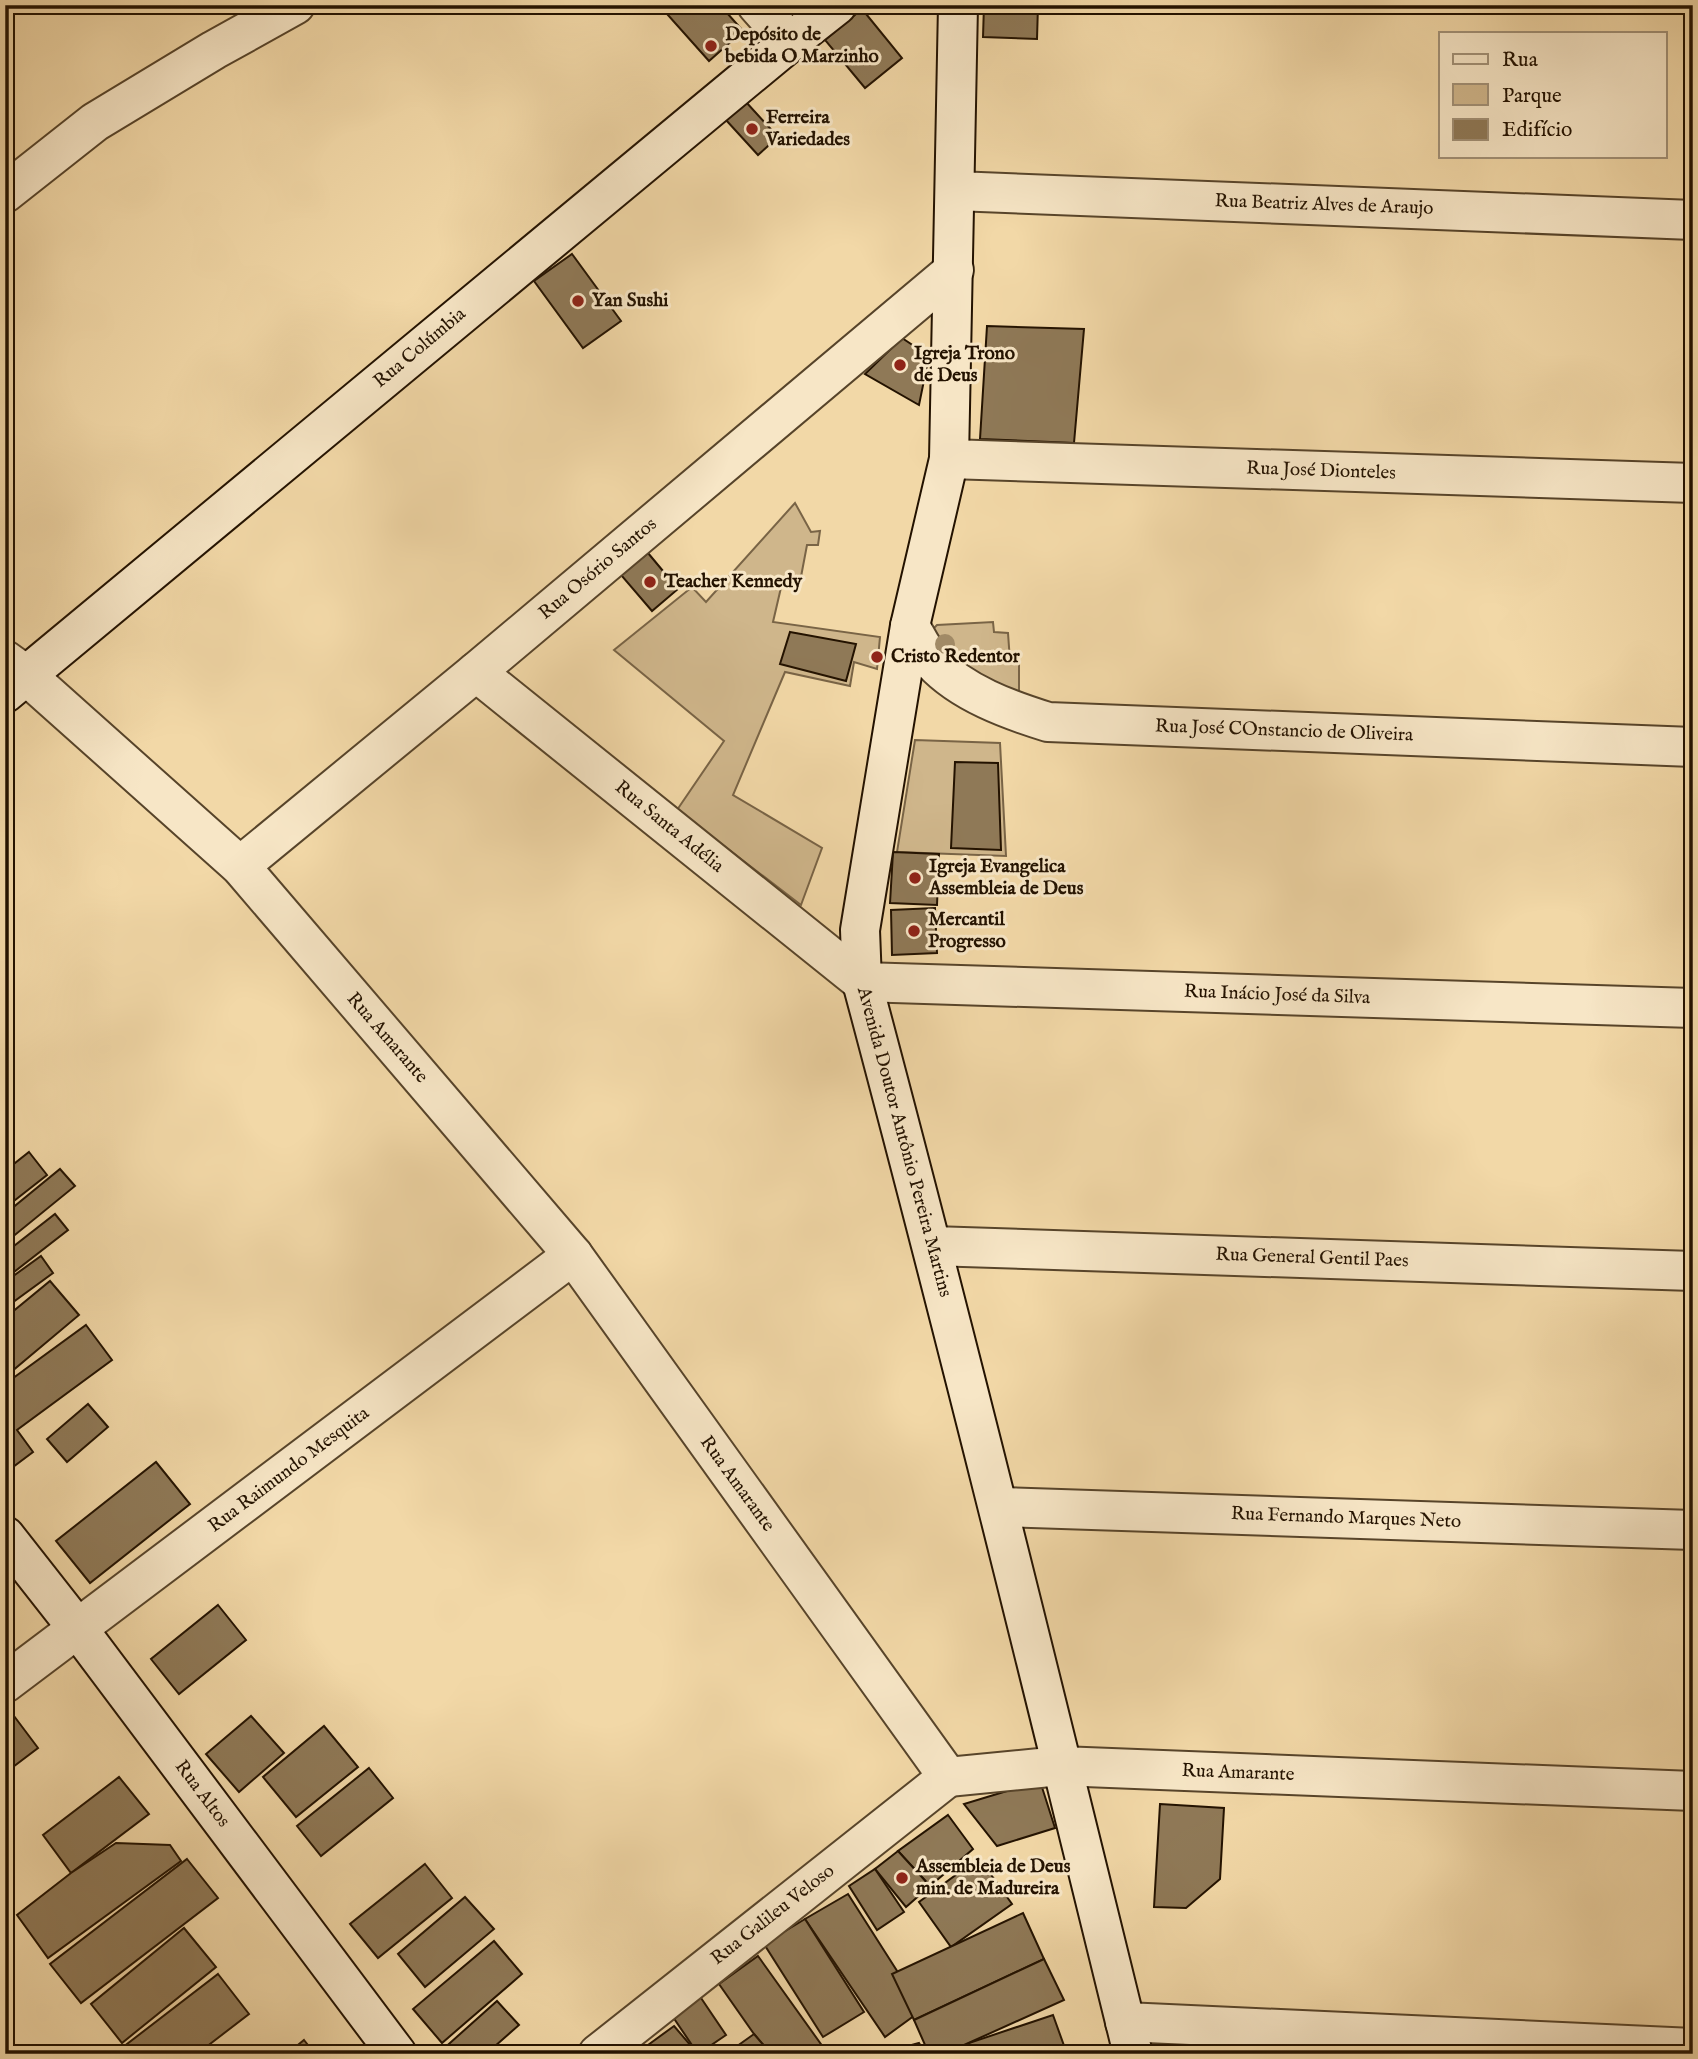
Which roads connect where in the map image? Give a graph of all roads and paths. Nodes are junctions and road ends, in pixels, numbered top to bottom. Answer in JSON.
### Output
{"nodes":[{"id":1,"x":296,"y":5,"type":"edge"},
{"id":2,"x":757,"y":5,"type":"edge"},
{"id":3,"x":837,"y":5,"type":"edge"},
{"id":4,"x":958,"y":5,"type":"edge"},
{"id":5,"x":790,"y":42,"type":"junction"},
{"id":6,"x":955,"y":191,"type":"junction"},
{"id":7,"x":5,"y":193,"type":"edge"},
{"id":8,"x":1693,"y":220,"type":"edge"},
{"id":9,"x":954,"y":270,"type":"junction"},
{"id":10,"x":949,"y":459,"type":"junction"},
{"id":11,"x":1693,"y":484,"type":"edge"},
{"id":12,"x":910,"y":626,"type":"junction"},
{"id":13,"x":476,"y":672,"type":"junction"},
{"id":14,"x":12,"y":676,"type":"edge"},
{"id":15,"x":1693,"y":747,"type":"edge"},
{"id":16,"x":240,"y":866,"type":"junction"},
{"id":17,"x":862,"y":982,"type":"junction"},
{"id":18,"x":1693,"y":1008,"type":"edge"},
{"id":19,"x":932,"y":1246,"type":"junction"},
{"id":20,"x":573,"y":1255,"type":"junction"},
{"id":21,"x":1693,"y":1271,"type":"edge"},
{"id":22,"x":999,"y":1507,"type":"junction"},
{"id":23,"x":1693,"y":1530,"type":"edge"},
{"id":24,"x":5,"y":1536,"type":"edge"},
{"id":25,"x":78,"y":1629,"type":"junction"},
{"id":26,"x":5,"y":1683,"type":"edge"},
{"id":27,"x":1060,"y":1766,"type":"junction"},
{"id":28,"x":948,"y":1777,"type":"junction"},
{"id":29,"x":1693,"y":1791,"type":"edge"},
{"id":30,"x":1129,"y":2038,"type":"edge"},
{"id":31,"x":1693,"y":2048,"type":"edge"},
{"id":32,"x":397,"y":2054,"type":"edge"},
{"id":33,"x":598,"y":2054,"type":"edge"}],
"edges":[{"from":1,"to":7,"type":"street"},
{"from":2,"to":5,"type":"street"},
{"from":3,"to":5,"type":"street","name":"Rua Colúmbia"},
{"from":4,"to":6,"type":"street","name":"Avenida Doutor Antônio Pereira Martins"},
{"from":5,"to":14,"type":"street","name":"Rua Colúmbia"},
{"from":6,"to":8,"type":"street","name":"Rua Beatriz Alves de Araujo"},
{"from":6,"to":9,"type":"street","name":"Avenida Doutor Antônio Pereira Martins"},
{"from":9,"to":10,"type":"street","name":"Avenida Doutor Antônio Pereira Martins"},
{"from":9,"to":13,"type":"street","name":"Rua Osório Santos"},
{"from":10,"to":11,"type":"street","name":"Rua José Dionteles"},
{"from":10,"to":12,"type":"street","name":"Avenida Doutor Antônio Pereira Martins"},
{"from":12,"to":15,"type":"street","name":"Rua José COnstancio de Oliveira"},
{"from":12,"to":17,"type":"street","name":"Avenida Doutor Antônio Pereira Martins"},
{"from":13,"to":16,"type":"street","name":"Rua Osório Santos"},
{"from":13,"to":17,"type":"street","name":"Rua Santa Adélia"},
{"from":14,"to":16,"type":"street","name":"Rua Amarante"},
{"from":16,"to":20,"type":"street","name":"Rua Amarante"},
{"from":17,"to":18,"type":"street","name":"Rua Inácio José da Silva"},
{"from":17,"to":19,"type":"street","name":"Avenida Doutor Antônio Pereira Martins"},
{"from":19,"to":21,"type":"street","name":"Rua General Gentil Paes"},
{"from":19,"to":22,"type":"street","name":"Avenida Doutor Antônio Pereira Martins"},
{"from":20,"to":25,"type":"street","name":"Rua Raimundo Mesquita"},
{"from":20,"to":28,"type":"street","name":"Rua Amarante"},
{"from":22,"to":23,"type":"street","name":"Rua Fernando Marques Neto"},
{"from":22,"to":27,"type":"street","name":"Avenida Doutor Antônio Pereira Martins"},
{"from":24,"to":25,"type":"street","name":"Rua Altos"},
{"from":25,"to":26,"type":"street","name":"Rua Raimundo Mesquita"},
{"from":25,"to":32,"type":"street","name":"Rua Altos"},
{"from":27,"to":28,"type":"street","name":"Rua Amarante"},
{"from":27,"to":29,"type":"street","name":"Rua Amarante"},
{"from":27,"to":30,"type":"street","name":"Avenida Doutor Antônio Pereira Martins"},
{"from":28,"to":33,"type":"street","name":"Rua Galileu Veloso"},
{"from":30,"to":31,"type":"street"}]}
